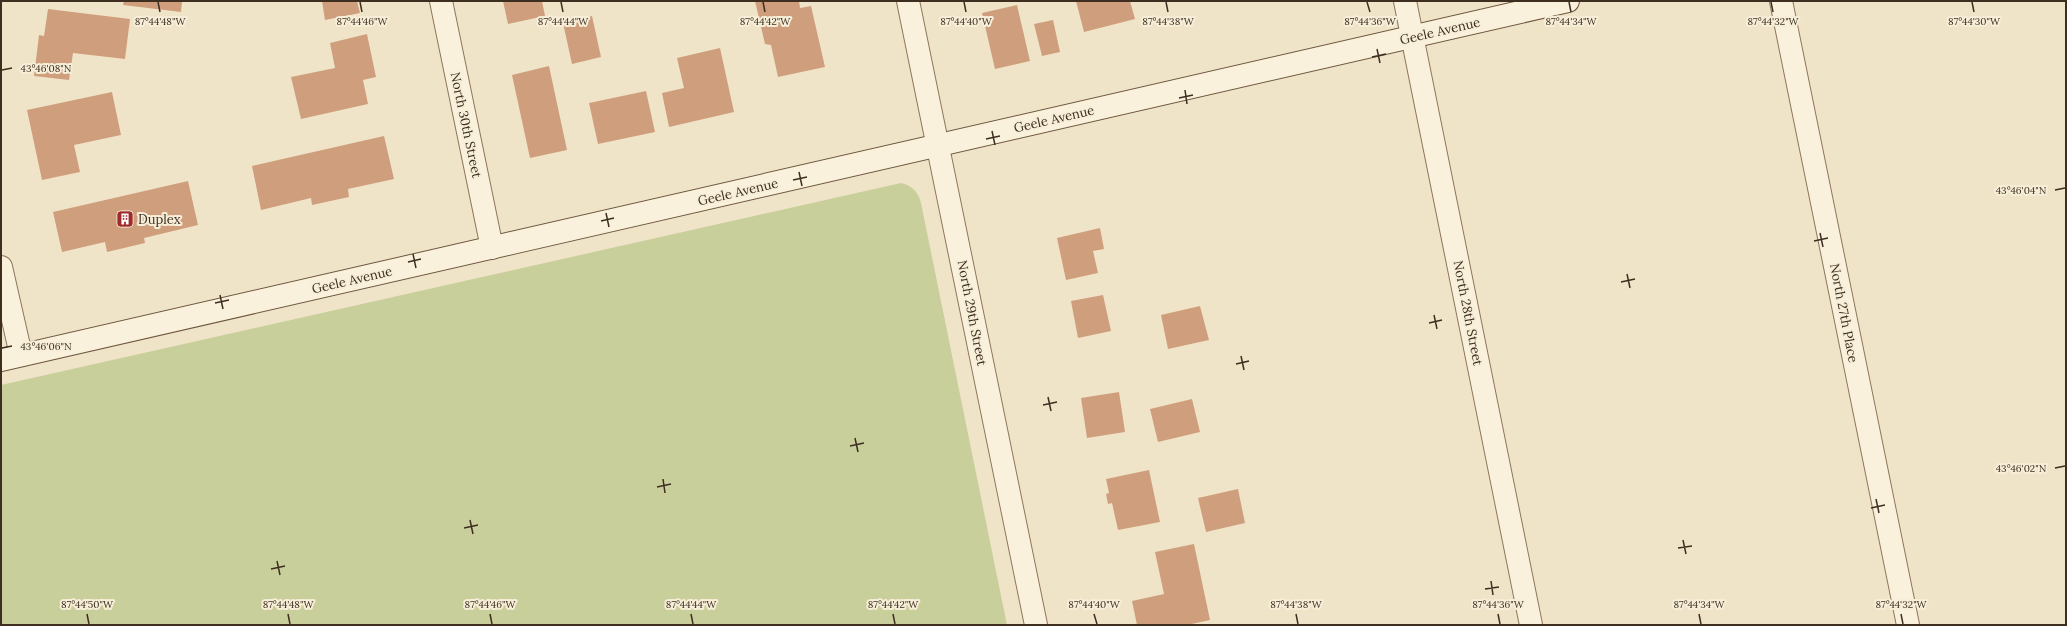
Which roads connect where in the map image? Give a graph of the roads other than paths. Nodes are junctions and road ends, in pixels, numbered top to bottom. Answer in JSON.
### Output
{"nodes":[{"id":1,"x":441,"y":1,"type":"edge"},
{"id":2,"x":908,"y":1,"type":"edge"},
{"id":3,"x":1405,"y":1,"type":"edge"},
{"id":4,"x":1568,"y":1,"type":"edge"},
{"id":5,"x":1781,"y":1,"type":"edge"},
{"id":6,"x":1412,"y":37,"type":"junction"},
{"id":7,"x":938,"y":146,"type":"junction"},
{"id":8,"x":492,"y":248,"type":"junction"},
{"id":9,"x":1,"y":267,"type":"edge"},
{"id":10,"x":11,"y":357,"type":"edge"},
{"id":11,"x":1036,"y":625,"type":"edge"},
{"id":12,"x":1531,"y":625,"type":"edge"},
{"id":13,"x":1908,"y":625,"type":"edge"}],
"edges":[{"from":1,"to":8,"type":"street","name":"North 30th Street"},
{"from":2,"to":7,"type":"street","name":"North 29th Street"},
{"from":3,"to":6,"type":"street","name":"North 28th Street"},
{"from":4,"to":6,"type":"street","name":"Geele Avenue"},
{"from":5,"to":13,"type":"street","name":"North 27th Place"},
{"from":6,"to":7,"type":"street","name":"Geele Avenue"},
{"from":6,"to":12,"type":"street","name":"North 28th Street"},
{"from":7,"to":8,"type":"street","name":"Geele Avenue"},
{"from":7,"to":11,"type":"street","name":"North 29th Street"},
{"from":8,"to":10,"type":"street","name":"Geele Avenue"},
{"from":9,"to":10,"type":"street"}]}
